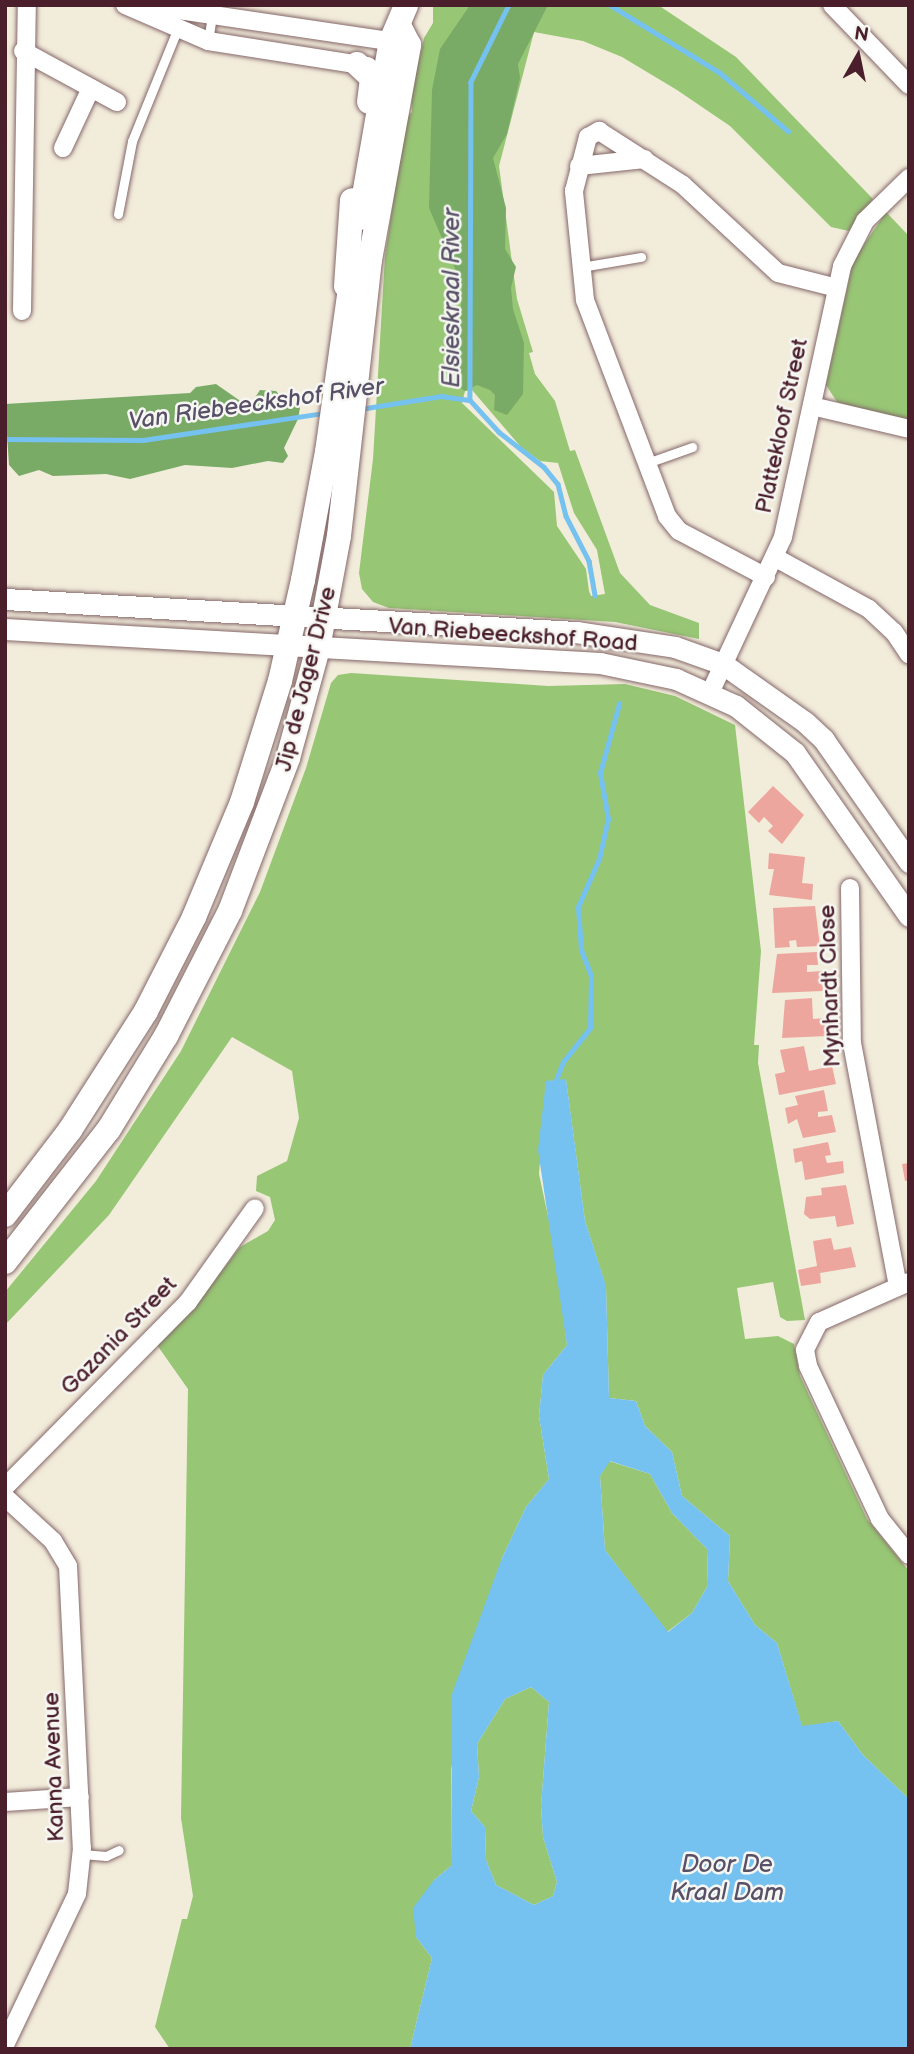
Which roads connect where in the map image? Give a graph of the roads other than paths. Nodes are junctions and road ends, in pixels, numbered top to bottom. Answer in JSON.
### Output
{"nodes":[{"id":1,"x":27,"y":5,"type":"edge"},
{"id":2,"x":125,"y":5,"type":"edge"},
{"id":3,"x":145,"y":5,"type":"edge"},
{"id":4,"x":832,"y":5,"type":"edge"},
{"id":5,"x":185,"y":10,"type":"junction"},
{"id":6,"x":213,"y":10,"type":"edge"},
{"id":7,"x":401,"y":30,"type":"edge"},
{"id":8,"x":176,"y":31,"type":"junction"},
{"id":9,"x":208,"y":41,"type":"junction"},
{"id":10,"x":23,"y":51,"type":"junction"},
{"id":11,"x":357,"y":64,"type":"junction"},
{"id":12,"x":394,"y":71,"type":"junction"},
{"id":13,"x":909,"y":85,"type":"edge"},
{"id":14,"x":91,"y":88,"type":"junction"},
{"id":15,"x":117,"y":102,"type":"dead end"},
{"id":16,"x":63,"y":148,"type":"dead end"},
{"id":17,"x":645,"y":159,"type":"junction"},
{"id":18,"x":579,"y":166,"type":"junction"},
{"id":19,"x":909,"y":178,"type":"edge"},
{"id":20,"x":118,"y":214,"type":"dead end"},
{"id":21,"x":641,"y":257,"type":"dead end"},
{"id":22,"x":582,"y":267,"type":"junction"},
{"id":23,"x":837,"y":288,"type":"junction"},
{"id":24,"x":349,"y":307,"type":"junction"},
{"id":25,"x":22,"y":311,"type":"dead end"},
{"id":26,"x":351,"y":360,"type":"junction"},
{"id":27,"x":812,"y":406,"type":"junction"},
{"id":28,"x":909,"y":429,"type":"edge"},
{"id":29,"x":692,"y":447,"type":"dead end"},
{"id":30,"x":339,"y":451,"type":"junction"},
{"id":31,"x":647,"y":463,"type":"junction"},
{"id":32,"x":776,"y":558,"type":"junction"},
{"id":33,"x":766,"y":578,"type":"junction"},
{"id":34,"x":5,"y":599,"type":"edge"},
{"id":35,"x":295,"y":615,"type":"junction"},
{"id":36,"x":325,"y":616,"type":"junction"},
{"id":37,"x":5,"y":629,"type":"edge"},
{"id":38,"x":288,"y":646,"type":"junction"},
{"id":39,"x":318,"y":648,"type":"junction"},
{"id":40,"x":909,"y":654,"type":"edge"},
{"id":41,"x":723,"y":664,"type":"junction"},
{"id":42,"x":710,"y":693,"type":"junction"},
{"id":43,"x":909,"y":862,"type":"edge"},
{"id":44,"x":850,"y":888,"type":"dead end"},
{"id":45,"x":909,"y":916,"type":"edge"},
{"id":46,"x":254,"y":1208,"type":"dead end"},
{"id":47,"x":5,"y":1215,"type":"edge"},
{"id":48,"x":5,"y":1262,"type":"edge"},
{"id":49,"x":903,"y":1285,"type":"edge"},
{"id":50,"x":5,"y":1487,"type":"edge"},
{"id":51,"x":5,"y":1497,"type":"edge"},
{"id":52,"x":909,"y":1555,"type":"edge"},
{"id":53,"x":80,"y":1797,"type":"junction"},
{"id":54,"x":5,"y":1802,"type":"edge"},
{"id":55,"x":119,"y":1850,"type":"dead end"},
{"id":56,"x":82,"y":1854,"type":"junction"},
{"id":57,"x":5,"y":2045,"type":"edge"}],
"edges":[{"from":1,"to":10,"type":"street"},
{"from":2,"to":8,"type":"street"},
{"from":3,"to":5,"type":"street"},
{"from":4,"to":13,"type":"street"},
{"from":5,"to":6,"type":"street"},
{"from":5,"to":8,"type":"lane"},
{"from":6,"to":7,"type":"street"},
{"from":6,"to":9,"type":"lane"},
{"from":7,"to":12,"type":"main road","name":"Jip de Jager Drive"},
{"from":8,"to":9,"type":"street"},
{"from":8,"to":20,"type":"lane"},
{"from":9,"to":11,"type":"street"},
{"from":10,"to":14,"type":"street"},
{"from":10,"to":25,"type":"street"},
{"from":11,"to":12,"type":"street"},
{"from":11,"to":24,"type":"main road"},
{"from":12,"to":24,"type":"main road","name":"Jip de Jager Drive"},
{"from":12,"to":26,"type":"main road","name":"Jip de Jager Drive"},
{"from":14,"to":15,"type":"street"},
{"from":14,"to":16,"type":"street"},
{"from":17,"to":18,"type":"street"},
{"from":17,"to":18,"type":"street"},
{"from":17,"to":23,"type":"street"},
{"from":18,"to":22,"type":"street"},
{"from":19,"to":23,"type":"street","name":"Plattekloof Street"},
{"from":21,"to":22,"type":"lane"},
{"from":22,"to":31,"type":"street"},
{"from":23,"to":27,"type":"street","name":"Plattekloof Street"},
{"from":24,"to":26,"type":"main road","name":"Jip de Jager Drive"},
{"from":26,"to":30,"type":"main road","name":"Jip de Jager Drive"},
{"from":27,"to":28,"type":"street"},
{"from":27,"to":32,"type":"street","name":"Plattekloof Street"},
{"from":29,"to":31,"type":"lane"},
{"from":30,"to":35,"type":"main road","name":"Jip de Jager Drive"},
{"from":30,"to":36,"type":"main road","name":"Jip de Jager Drive"},
{"from":31,"to":33,"type":"street"},
{"from":32,"to":33,"type":"street","name":"Plattekloof Street"},
{"from":32,"to":40,"type":"street"},
{"from":33,"to":41,"type":"street","name":"Plattekloof Street"},
{"from":34,"to":35,"type":"street","name":"Van Riebeeckshof Road"},
{"from":35,"to":36,"type":"street","name":"Van Riebeeckshof Road"},
{"from":35,"to":38,"type":"main road","name":"Jip de Jager Drive"},
{"from":36,"to":39,"type":"main road","name":"Jip de Jager Drive"},
{"from":36,"to":41,"type":"street","name":"Van Riebeeckshof Road"},
{"from":37,"to":38,"type":"street","name":"Van Riebeeckshof Road"},
{"from":38,"to":39,"type":"street","name":"Van Riebeeckshof Road"},
{"from":38,"to":47,"type":"main road","name":"Jip de Jager Drive"},
{"from":39,"to":42,"type":"street","name":"Van Riebeeckshof Road"},
{"from":39,"to":48,"type":"main road","name":"Jip de Jager Drive"},
{"from":41,"to":42,"type":"street","name":"Plattekloof Street"},
{"from":41,"to":43,"type":"street","name":"Van Riebeeckshof Road"},
{"from":42,"to":45,"type":"street","name":"Van Riebeeckshof Road"},
{"from":44,"to":49,"type":"street","name":"Mynhardt Close"},
{"from":46,"to":50,"type":"street","name":"Gazania Street"},
{"from":49,"to":52,"type":"street"},
{"from":51,"to":53,"type":"street","name":"Kanna Avenue"},
{"from":53,"to":54,"type":"street"},
{"from":53,"to":56,"type":"street","name":"Kanna Avenue"},
{"from":55,"to":56,"type":"lane"},
{"from":56,"to":57,"type":"street","name":"Kanna Avenue"}]}
